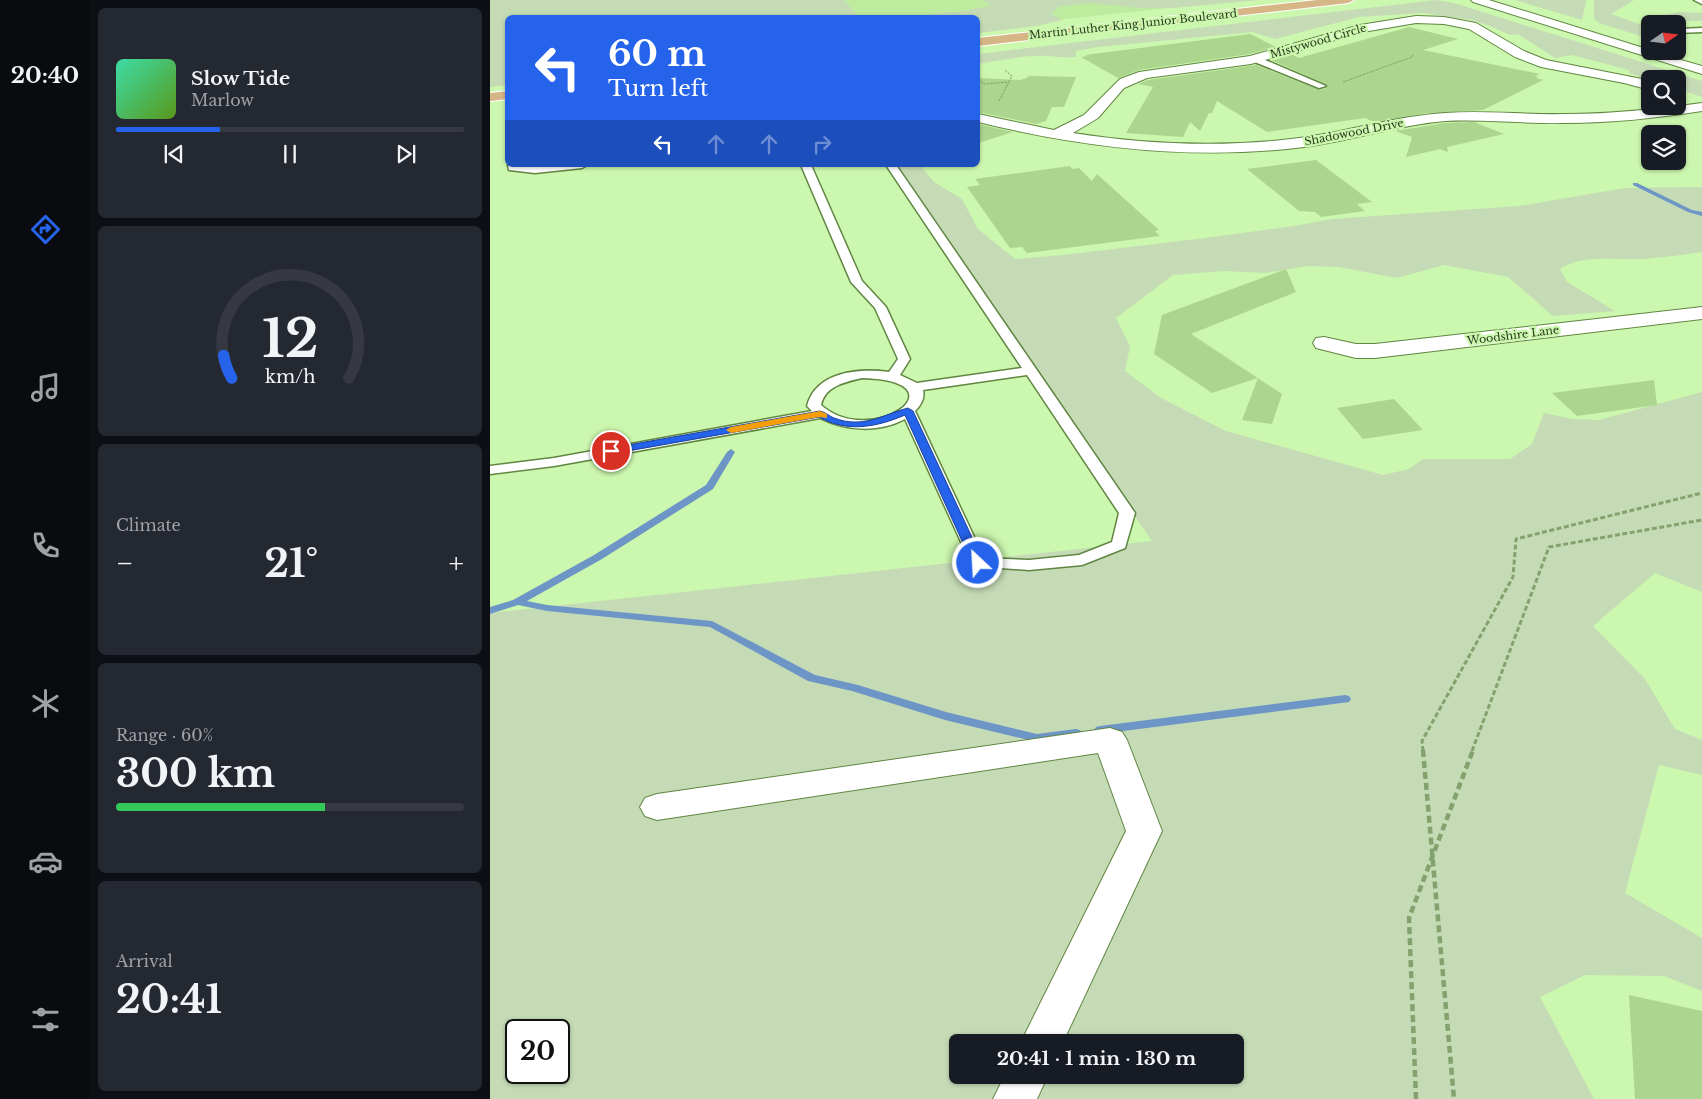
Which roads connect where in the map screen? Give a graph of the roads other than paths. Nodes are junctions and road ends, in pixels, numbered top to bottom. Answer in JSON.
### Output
{"nodes":[{"id":1,"x":1348,"y":0,"type":"edge"},
{"id":2,"x":1477,"y":0,"type":"edge"},
{"id":3,"x":1697,"y":0,"type":"edge"},
{"id":4,"x":1702,"y":2,"type":"edge"},
{"id":5,"x":1702,"y":30,"type":"edge"},
{"id":6,"x":1686,"y":31,"type":"edge"},
{"id":7,"x":980,"y":42,"type":"edge"},
{"id":8,"x":1255,"y":59,"type":"junction"},
{"id":9,"x":1702,"y":70,"type":"edge"},
{"id":10,"x":1641,"y":83,"type":"edge"},
{"id":11,"x":1322,"y":86,"type":"dead end"},
{"id":12,"x":505,"y":95,"type":"edge"},
{"id":13,"x":490,"y":97,"type":"edge"},
{"id":14,"x":1686,"y":99,"type":"edge"},
{"id":15,"x":1702,"y":106,"type":"edge"},
{"id":16,"x":980,"y":119,"type":"edge"},
{"id":17,"x":1057,"y":134,"type":"junction"},
{"id":18,"x":512,"y":167,"type":"edge"},
{"id":19,"x":563,"y":167,"type":"edge"},
{"id":20,"x":807,"y":167,"type":"edge"},
{"id":21,"x":892,"y":167,"type":"edge"},
{"id":22,"x":1702,"y":313,"type":"edge"},
{"id":23,"x":1324,"y":343,"type":"dead end"},
{"id":24,"x":1030,"y":371,"type":"junction"},
{"id":25,"x":893,"y":376,"type":"junction"},
{"id":26,"x":914,"y":387,"type":"junction"},
{"id":27,"x":908,"y":411,"type":"junction"},
{"id":28,"x":820,"y":414,"type":"junction"},
{"id":29,"x":490,"y":470,"type":"edge"},
{"id":30,"x":657,"y":807,"type":"dead end"},
{"id":31,"x":1046,"y":1034,"type":"edge"},
{"id":32,"x":1022,"y":1084,"type":"edge"},
{"id":33,"x":1015,"y":1099,"type":"edge"}],
"edges":[{"from":1,"to":7,"type":"main road","name":"Martin Luther King Junior Boulevard"},
{"from":2,"to":9,"type":"street"},
{"from":3,"to":4,"type":"lane"},
{"from":5,"to":6,"type":"lane"},
{"from":8,"to":10,"type":"street","name":"Mistywood Circle"},
{"from":8,"to":11,"type":"lane"},
{"from":8,"to":17,"type":"street","name":"Mistywood Circle"},
{"from":12,"to":13,"type":"main road"},
{"from":14,"to":15,"type":"street"},
{"from":15,"to":17,"type":"street","name":"Shadowood Drive"},
{"from":16,"to":17,"type":"street","name":"Shadowood Drive"},
{"from":18,"to":19,"type":"lane"},
{"from":20,"to":25,"type":"lane"},
{"from":21,"to":24,"type":"lane"},
{"from":22,"to":23,"type":"street","name":"Woodshire Lane"},
{"from":24,"to":26,"type":"lane"},
{"from":24,"to":27,"type":"lane"},
{"from":25,"to":26,"type":"lane"},
{"from":25,"to":28,"type":"lane"},
{"from":26,"to":27,"type":"lane"},
{"from":27,"to":28,"type":"lane"},
{"from":28,"to":29,"type":"lane"},
{"from":30,"to":31,"type":"street"},
{"from":32,"to":33,"type":"street"}]}
